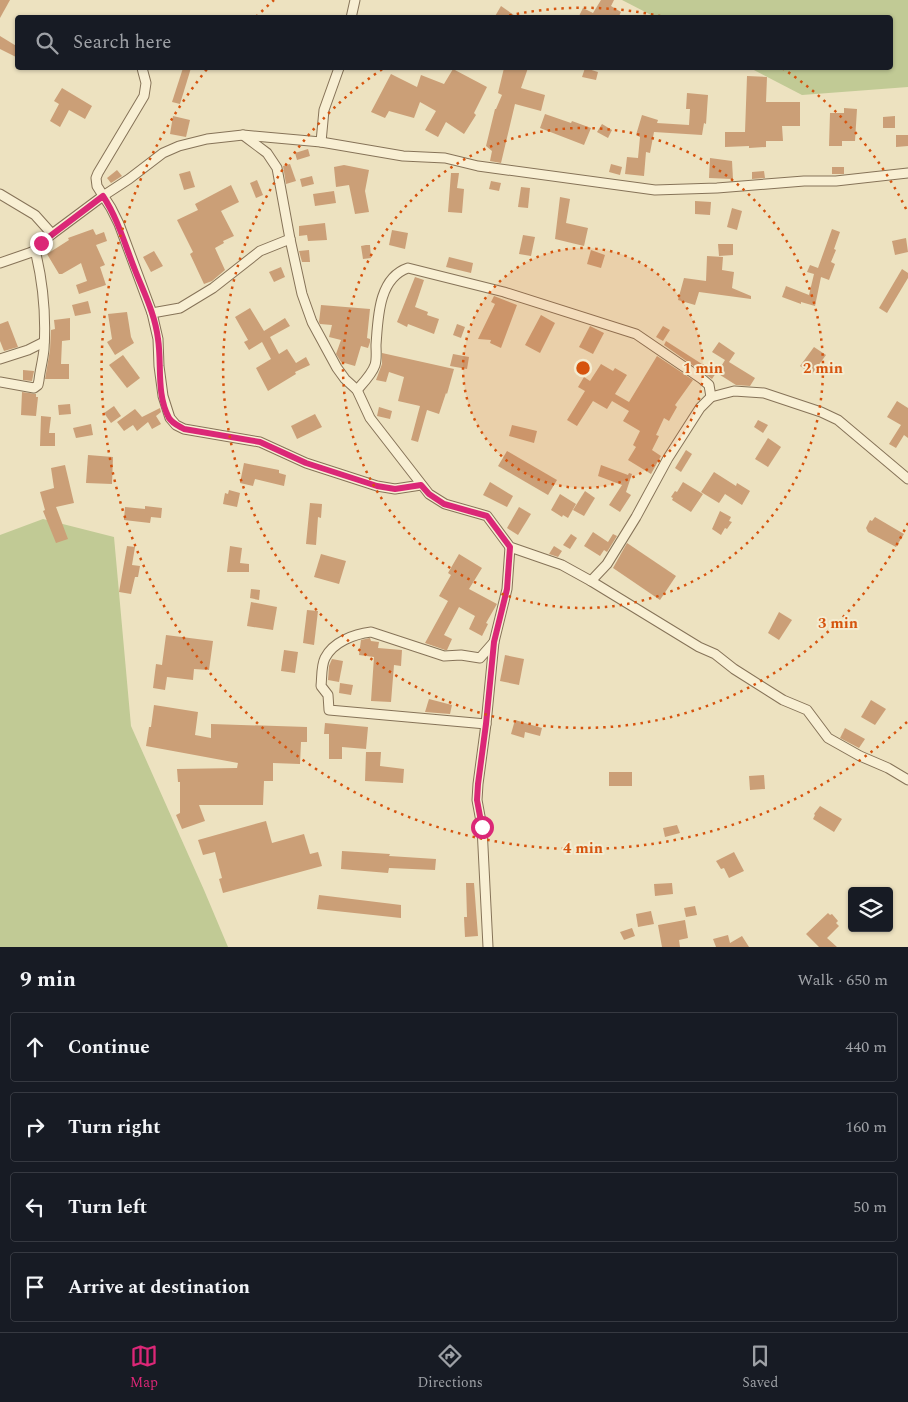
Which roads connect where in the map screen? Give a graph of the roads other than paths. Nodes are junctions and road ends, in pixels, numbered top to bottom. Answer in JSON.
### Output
{"nodes":[{"id":1,"x":355,"y":0,"type":"edge"},
{"id":2,"x":352,"y":15,"type":"edge"},
{"id":3,"x":143,"y":70,"type":"edge"},
{"id":4,"x":338,"y":70,"type":"edge"},
{"id":5,"x":243,"y":134,"type":"junction"},
{"id":6,"x":321,"y":142,"type":"junction"},
{"id":7,"x":908,"y":172,"type":"edge"},
{"id":8,"x":0,"y":194,"type":"edge"},
{"id":9,"x":103,"y":196,"type":"junction"},
{"id":10,"x":52,"y":234,"type":"junction"},
{"id":11,"x":290,"y":239,"type":"junction"},
{"id":12,"x":32,"y":252,"type":"junction"},
{"id":13,"x":0,"y":262,"type":"edge"},
{"id":14,"x":152,"y":313,"type":"junction"},
{"id":15,"x":44,"y":342,"type":"junction"},
{"id":16,"x":0,"y":358,"type":"edge"},
{"id":17,"x":0,"y":382,"type":"edge"},
{"id":18,"x":358,"y":390,"type":"junction"},
{"id":19,"x":711,"y":397,"type":"junction"},
{"id":20,"x":908,"y":479,"type":"edge"},
{"id":21,"x":421,"y":485,"type":"junction"},
{"id":22,"x":510,"y":547,"type":"junction"},
{"id":23,"x":591,"y":581,"type":"junction"},
{"id":24,"x":494,"y":642,"type":"junction"},
{"id":25,"x":486,"y":724,"type":"junction"},
{"id":26,"x":908,"y":780,"type":"edge"},
{"id":27,"x":488,"y":947,"type":"edge"}],
"edges":[{"from":1,"to":2,"type":"street"},
{"from":3,"to":9,"type":"street"},
{"from":4,"to":6,"type":"street"},
{"from":5,"to":6,"type":"street"},
{"from":5,"to":9,"type":"street"},
{"from":5,"to":11,"type":"street"},
{"from":6,"to":7,"type":"street"},
{"from":8,"to":10,"type":"street"},
{"from":9,"to":10,"type":"street"},
{"from":9,"to":14,"type":"street"},
{"from":10,"to":12,"type":"street"},
{"from":11,"to":14,"type":"street"},
{"from":11,"to":18,"type":"street"},
{"from":12,"to":13,"type":"street"},
{"from":12,"to":15,"type":"street"},
{"from":14,"to":21,"type":"street"},
{"from":15,"to":16,"type":"street"},
{"from":15,"to":17,"type":"street"},
{"from":18,"to":19,"type":"street"},
{"from":18,"to":21,"type":"street"},
{"from":19,"to":20,"type":"street"},
{"from":19,"to":23,"type":"street"},
{"from":21,"to":22,"type":"street"},
{"from":22,"to":23,"type":"street"},
{"from":22,"to":24,"type":"street"},
{"from":23,"to":26,"type":"street"},
{"from":24,"to":25,"type":"street"},
{"from":24,"to":25,"type":"street"},
{"from":25,"to":27,"type":"street"}]}
